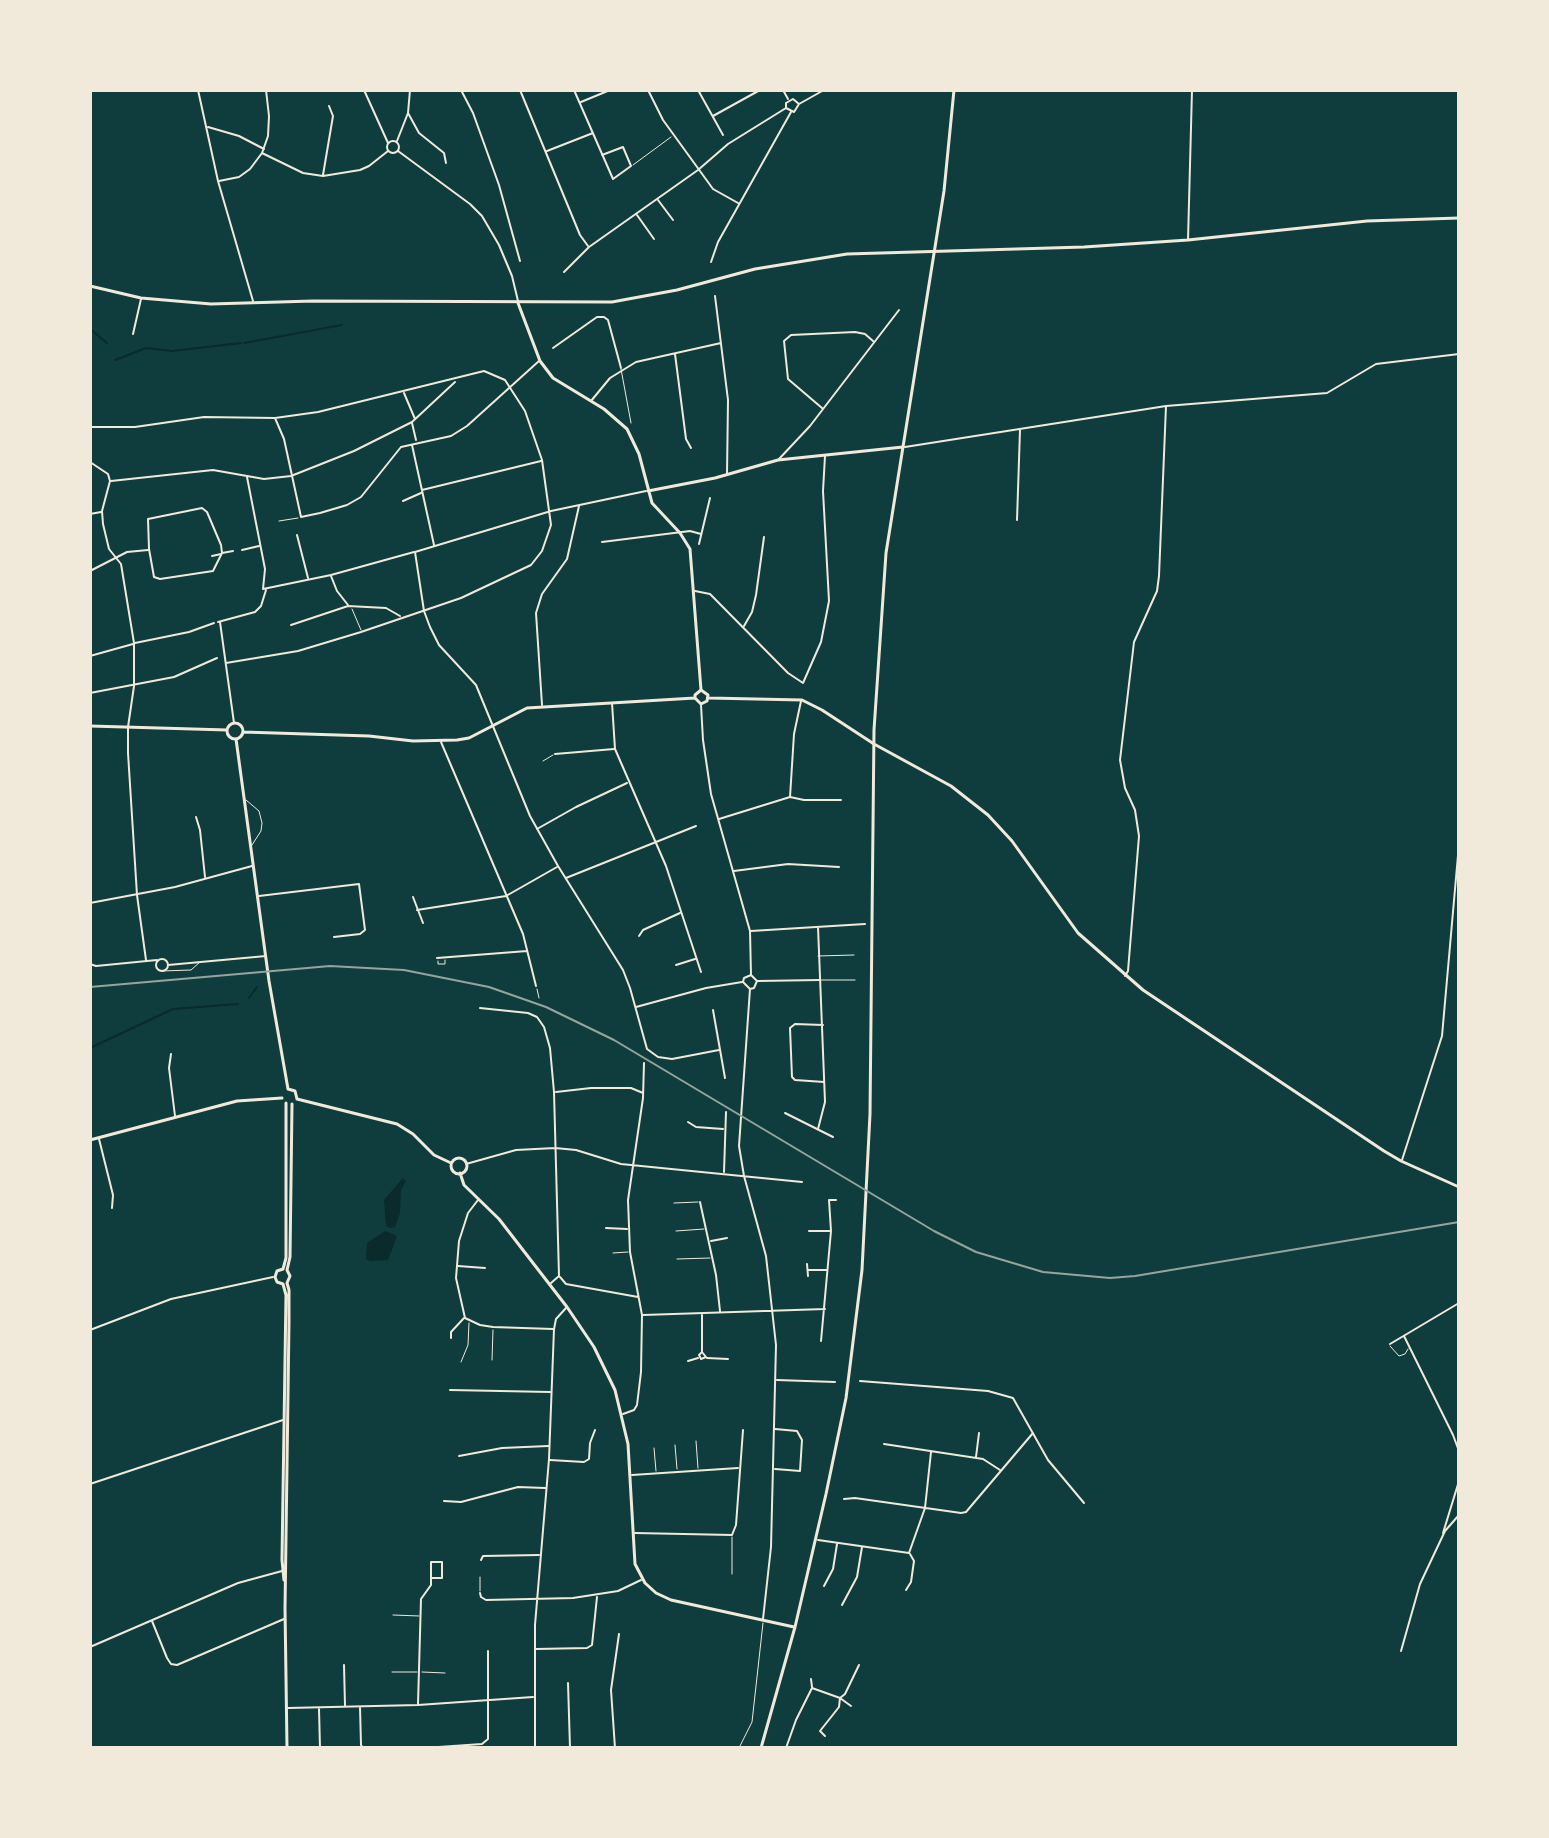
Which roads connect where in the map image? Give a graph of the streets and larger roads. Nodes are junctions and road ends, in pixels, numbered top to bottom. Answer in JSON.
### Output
{"nodes":[{"id":1,"x":198,"y":90,"type":"edge"},
{"id":2,"x":266,"y":90,"type":"edge"},
{"id":3,"x":364,"y":90,"type":"edge"},
{"id":4,"x":410,"y":90,"type":"edge"},
{"id":5,"x":461,"y":90,"type":"edge"},
{"id":6,"x":520,"y":90,"type":"edge"},
{"id":7,"x":574,"y":90,"type":"edge"},
{"id":8,"x":610,"y":90,"type":"edge"},
{"id":9,"x":648,"y":90,"type":"edge"},
{"id":10,"x":698,"y":90,"type":"edge"},
{"id":11,"x":760,"y":90,"type":"edge"},
{"id":12,"x":783,"y":90,"type":"edge"},
{"id":13,"x":824,"y":90,"type":"edge"},
{"id":14,"x":954,"y":90,"type":"edge"},
{"id":15,"x":1192,"y":90,"type":"edge"},
{"id":16,"x":789,"y":100,"type":"junction"},
{"id":17,"x":580,"y":102,"type":"junction"},
{"id":18,"x":799,"y":104,"type":"junction"},
{"id":19,"x":329,"y":106,"type":"dead end"},
{"id":20,"x":786,"y":108,"type":"junction"},
{"id":21,"x":791,"y":112,"type":"junction"},
{"id":22,"x":408,"y":113,"type":"junction"},
{"id":23,"x":713,"y":116,"type":"junction"},
{"id":24,"x":207,"y":126,"type":"junction"},
{"id":25,"x":593,"y":132,"type":"junction"},
{"id":26,"x":723,"y":135,"type":"dead end"},
{"id":27,"x":397,"y":141,"type":"junction"},
{"id":28,"x":388,"y":143,"type":"junction"},
{"id":29,"x":263,"y":151,"type":"junction"},
{"id":30,"x":388,"y":151,"type":"junction"},
{"id":31,"x":398,"y":151,"type":"junction"},
{"id":32,"x":545,"y":151,"type":"junction"},
{"id":33,"x":602,"y":155,"type":"junction"},
{"id":34,"x":446,"y":163,"type":"dead end"},
{"id":35,"x":698,"y":170,"type":"junction"},
{"id":36,"x":323,"y":176,"type":"junction"},
{"id":37,"x":218,"y":181,"type":"junction"},
{"id":38,"x":658,"y":199,"type":"junction"},
{"id":39,"x":739,"y":204,"type":"junction"},
{"id":40,"x":636,"y":214,"type":"junction"},
{"id":41,"x":1459,"y":218,"type":"edge"},
{"id":42,"x":673,"y":220,"type":"dead end"},
{"id":43,"x":654,"y":239,"type":"dead end"},
{"id":44,"x":1188,"y":240,"type":"junction"},
{"id":45,"x":589,"y":247,"type":"junction"},
{"id":46,"x":934,"y":254,"type":"junction"},
{"id":47,"x":520,"y":261,"type":"dead end"},
{"id":48,"x":711,"y":262,"type":"dead end"},
{"id":49,"x":564,"y":272,"type":"dead end"},
{"id":50,"x":90,"y":286,"type":"edge"},
{"id":51,"x":715,"y":296,"type":"dead end"},
{"id":52,"x":141,"y":298,"type":"junction"},
{"id":53,"x":253,"y":302,"type":"junction"},
{"id":54,"x":518,"y":303,"type":"junction"},
{"id":55,"x":899,"y":310,"type":"dead end"},
{"id":56,"x":133,"y":334,"type":"dead end"},
{"id":57,"x":874,"y":342,"type":"junction"},
{"id":58,"x":721,"y":343,"type":"junction"},
{"id":59,"x":553,"y":348,"type":"dead end"},
{"id":60,"x":674,"y":353,"type":"junction"},
{"id":61,"x":1459,"y":354,"type":"edge"},
{"id":62,"x":540,"y":361,"type":"junction"},
{"id":63,"x":621,"y":369,"type":"junction"},
{"id":64,"x":455,"y":382,"type":"road end"},
{"id":65,"x":510,"y":386,"type":"junction"},
{"id":66,"x":404,"y":392,"type":"junction"},
{"id":67,"x":590,"y":402,"type":"junction"},
{"id":68,"x":1166,"y":406,"type":"junction"},
{"id":69,"x":824,"y":409,"type":"junction"},
{"id":70,"x":275,"y":418,"type":"junction"},
{"id":71,"x":414,"y":420,"type":"junction"},
{"id":72,"x":90,"y":427,"type":"edge"},
{"id":73,"x":1020,"y":428,"type":"junction"},
{"id":74,"x":417,"y":442,"type":"junction"},
{"id":75,"x":411,"y":443,"type":"junction"},
{"id":76,"x":903,"y":447,"type":"junction"},
{"id":77,"x":691,"y":448,"type":"dead end"},
{"id":78,"x":825,"y":455,"type":"junction"},
{"id":79,"x":542,"y":460,"type":"junction"},
{"id":80,"x":778,"y":460,"type":"junction"},
{"id":81,"x":90,"y":462,"type":"edge"},
{"id":82,"x":291,"y":476,"type":"junction"},
{"id":83,"x":727,"y":476,"type":"junction"},
{"id":84,"x":247,"y":477,"type":"junction"},
{"id":85,"x":110,"y":481,"type":"junction"},
{"id":86,"x":422,"y":491,"type":"junction"},
{"id":87,"x":648,"y":491,"type":"junction"},
{"id":88,"x":710,"y":498,"type":"dead end"},
{"id":89,"x":403,"y":501,"type":"dead end"},
{"id":90,"x":579,"y":505,"type":"junction"},
{"id":91,"x":102,"y":511,"type":"junction"},
{"id":92,"x":551,"y":511,"type":"junction"},
{"id":93,"x":90,"y":514,"type":"edge"},
{"id":94,"x":1017,"y":520,"type":"dead end"},
{"id":95,"x":680,"y":533,"type":"junction"},
{"id":96,"x":701,"y":534,"type":"junction"},
{"id":97,"x":297,"y":535,"type":"dead end"},
{"id":98,"x":764,"y":537,"type":"dead end"},
{"id":99,"x":602,"y":542,"type":"dead end"},
{"id":100,"x":699,"y":544,"type":"dead end"},
{"id":101,"x":261,"y":545,"type":"junction"},
{"id":102,"x":434,"y":546,"type":"junction"},
{"id":103,"x":149,"y":549,"type":"junction"},
{"id":104,"x":242,"y":550,"type":"dead end"},
{"id":105,"x":233,"y":551,"type":"dead end"},
{"id":106,"x":415,"y":552,"type":"junction"},
{"id":107,"x":222,"y":553,"type":"junction"},
{"id":108,"x":212,"y":556,"type":"dead end"},
{"id":109,"x":117,"y":557,"type":"junction"},
{"id":110,"x":90,"y":571,"type":"edge"},
{"id":111,"x":331,"y":575,"type":"junction"},
{"id":112,"x":309,"y":579,"type":"junction"},
{"id":113,"x":266,"y":589,"type":"junction"},
{"id":114,"x":695,"y":591,"type":"junction"},
{"id":115,"x":350,"y":606,"type":"junction"},
{"id":116,"x":424,"y":611,"type":"junction"},
{"id":117,"x":402,"y":618,"type":"junction"},
{"id":118,"x":217,"y":622,"type":"junction"},
{"id":119,"x":291,"y":625,"type":"dead end"},
{"id":120,"x":743,"y":627,"type":"junction"},
{"id":121,"x":134,"y":643,"type":"junction"},
{"id":122,"x":90,"y":656,"type":"edge"},
{"id":123,"x":221,"y":657,"type":"junction"},
{"id":124,"x":226,"y":663,"type":"junction"},
{"id":125,"x":134,"y":686,"type":"junction"},
{"id":126,"x":701,"y":690,"type":"junction"},
{"id":127,"x":90,"y":693,"type":"edge"},
{"id":128,"x":695,"y":698,"type":"junction"},
{"id":129,"x":709,"y":698,"type":"junction"},
{"id":130,"x":802,"y":700,"type":"junction"},
{"id":131,"x":612,"y":702,"type":"junction"},
{"id":132,"x":701,"y":704,"type":"junction"},
{"id":133,"x":543,"y":707,"type":"junction"},
{"id":134,"x":234,"y":723,"type":"junction"},
{"id":135,"x":90,"y":726,"type":"edge"},
{"id":136,"x":491,"y":726,"type":"junction"},
{"id":137,"x":128,"y":727,"type":"junction"},
{"id":138,"x":227,"y":730,"type":"junction"},
{"id":139,"x":243,"y":732,"type":"junction"},
{"id":140,"x":236,"y":739,"type":"junction"},
{"id":141,"x":440,"y":740,"type":"junction"},
{"id":142,"x":874,"y":744,"type":"junction"},
{"id":143,"x":615,"y":749,"type":"junction"},
{"id":144,"x":555,"y":754,"type":"road end"},
{"id":145,"x":629,"y":783,"type":"junction"},
{"id":146,"x":790,"y":797,"type":"junction"},
{"id":147,"x":841,"y":800,"type":"dead end"},
{"id":148,"x":196,"y":817,"type":"dead end"},
{"id":149,"x":717,"y":820,"type":"junction"},
{"id":150,"x":696,"y":826,"type":"dead end"},
{"id":151,"x":537,"y":829,"type":"junction"},
{"id":152,"x":656,"y":843,"type":"junction"},
{"id":153,"x":1459,"y":844,"type":"edge"},
{"id":154,"x":253,"y":866,"type":"junction"},
{"id":155,"x":558,"y":866,"type":"junction"},
{"id":156,"x":839,"y":867,"type":"dead end"},
{"id":157,"x":733,"y":871,"type":"junction"},
{"id":158,"x":565,"y":878,"type":"junction"},
{"id":159,"x":205,"y":879,"type":"junction"},
{"id":160,"x":137,"y":895,"type":"junction"},
{"id":161,"x":506,"y":896,"type":"junction"},
{"id":162,"x":258,"y":897,"type":"junction"},
{"id":163,"x":413,"y":897,"type":"dead end"},
{"id":164,"x":90,"y":903,"type":"edge"},
{"id":165,"x":417,"y":910,"type":"junction"},
{"id":166,"x":681,"y":912,"type":"junction"},
{"id":167,"x":423,"y":923,"type":"dead end"},
{"id":168,"x":865,"y":924,"type":"dead end"},
{"id":169,"x":818,"y":927,"type":"junction"},
{"id":170,"x":750,"y":931,"type":"junction"},
{"id":171,"x":639,"y":936,"type":"dead end"},
{"id":172,"x":334,"y":937,"type":"dead end"},
{"id":173,"x":528,"y":951,"type":"junction"},
{"id":174,"x":266,"y":956,"type":"junction"},
{"id":175,"x":437,"y":958,"type":"dead end"},
{"id":176,"x":696,"y":959,"type":"junction"},
{"id":177,"x":146,"y":960,"type":"junction"},
{"id":178,"x":157,"y":960,"type":"junction"},
{"id":179,"x":90,"y":964,"type":"edge"},
{"id":180,"x":168,"y":965,"type":"junction"},
{"id":181,"x":676,"y":965,"type":"dead end"},
{"id":182,"x":701,"y":972,"type":"dead end"},
{"id":183,"x":751,"y":975,"type":"junction"},
{"id":184,"x":1125,"y":976,"type":"junction"},
{"id":185,"x":819,"y":980,"type":"junction"},
{"id":186,"x":757,"y":981,"type":"junction"},
{"id":187,"x":743,"y":982,"type":"junction"},
{"id":188,"x":536,"y":986,"type":"road end"},
{"id":189,"x":750,"y":989,"type":"junction"},
{"id":190,"x":636,"y":1007,"type":"junction"},
{"id":191,"x":480,"y":1008,"type":"dead end"},
{"id":192,"x":713,"y":1010,"type":"dead end"},
{"id":193,"x":824,"y":1025,"type":"junction"},
{"id":194,"x":719,"y":1050,"type":"junction"},
{"id":195,"x":171,"y":1054,"type":"dead end"},
{"id":196,"x":644,"y":1063,"type":"dead end"},
{"id":197,"x":725,"y":1078,"type":"dead end"},
{"id":198,"x":824,"y":1082,"type":"junction"},
{"id":199,"x":288,"y":1089,"type":"junction"},
{"id":200,"x":554,"y":1092,"type":"junction"},
{"id":201,"x":643,"y":1093,"type":"junction"},
{"id":202,"x":282,"y":1098,"type":"junction"},
{"id":203,"x":297,"y":1099,"type":"junction"},
{"id":204,"x":286,"y":1103,"type":"junction"},
{"id":205,"x":292,"y":1104,"type":"junction"},
{"id":206,"x":726,"y":1112,"type":"dead end"},
{"id":207,"x":785,"y":1113,"type":"dead end"},
{"id":208,"x":175,"y":1118,"type":"junction"},
{"id":209,"x":688,"y":1122,"type":"dead end"},
{"id":210,"x":725,"y":1129,"type":"junction"},
{"id":211,"x":818,"y":1129,"type":"junction"},
{"id":212,"x":833,"y":1137,"type":"dead end"},
{"id":213,"x":98,"y":1138,"type":"junction"},
{"id":214,"x":90,"y":1140,"type":"edge"},
{"id":215,"x":555,"y":1148,"type":"junction"},
{"id":216,"x":1401,"y":1161,"type":"junction"},
{"id":217,"x":451,"y":1163,"type":"junction"},
{"id":218,"x":466,"y":1164,"type":"junction"},
{"id":219,"x":631,"y":1165,"type":"junction"},
{"id":220,"x":460,"y":1173,"type":"junction"},
{"id":221,"x":724,"y":1173,"type":"junction"},
{"id":222,"x":744,"y":1176,"type":"junction"},
{"id":223,"x":802,"y":1182,"type":"dead end"},
{"id":224,"x":1458,"y":1185,"type":"edge"},
{"id":225,"x":479,"y":1200,"type":"junction"},
{"id":226,"x":836,"y":1200,"type":"dead end"},
{"id":227,"x":700,"y":1202,"type":"road end"},
{"id":228,"x":112,"y":1208,"type":"dead end"},
{"id":229,"x":606,"y":1228,"type":"dead end"},
{"id":230,"x":628,"y":1229,"type":"junction"},
{"id":231,"x":809,"y":1231,"type":"dead end"},
{"id":232,"x":831,"y":1231,"type":"junction"},
{"id":233,"x":727,"y":1238,"type":"dead end"},
{"id":234,"x":710,"y":1242,"type":"junction"},
{"id":235,"x":807,"y":1264,"type":"dead end"},
{"id":236,"x":457,"y":1266,"type":"junction"},
{"id":237,"x":485,"y":1268,"type":"dead end"},
{"id":238,"x":285,"y":1269,"type":"junction"},
{"id":239,"x":808,"y":1270,"type":"junction"},
{"id":240,"x":828,"y":1270,"type":"junction"},
{"id":241,"x":559,"y":1276,"type":"junction"},
{"id":242,"x":808,"y":1276,"type":"dead end"},
{"id":243,"x":275,"y":1277,"type":"junction"},
{"id":244,"x":285,"y":1283,"type":"junction"},
{"id":245,"x":550,"y":1283,"type":"junction"},
{"id":246,"x":638,"y":1297,"type":"junction"},
{"id":247,"x":1459,"y":1303,"type":"edge"},
{"id":248,"x":567,"y":1307,"type":"junction"},
{"id":249,"x":825,"y":1309,"type":"junction"},
{"id":250,"x":773,"y":1311,"type":"junction"},
{"id":251,"x":702,"y":1313,"type":"junction"},
{"id":252,"x":720,"y":1313,"type":"junction"},
{"id":253,"x":642,"y":1315,"type":"junction"},
{"id":254,"x":467,"y":1319,"type":"junction"},
{"id":255,"x":554,"y":1329,"type":"junction"},
{"id":256,"x":90,"y":1330,"type":"edge"},
{"id":257,"x":1404,"y":1336,"type":"junction"},
{"id":258,"x":451,"y":1338,"type":"dead end"},
{"id":259,"x":821,"y":1341,"type":"dead end"},
{"id":260,"x":1390,"y":1344,"type":"road end"},
{"id":261,"x":702,"y":1352,"type":"junction"},
{"id":262,"x":706,"y":1357,"type":"junction"},
{"id":263,"x":699,"y":1358,"type":"junction"},
{"id":264,"x":728,"y":1359,"type":"dead end"},
{"id":265,"x":688,"y":1361,"type":"dead end"},
{"id":266,"x":776,"y":1380,"type":"junction"},
{"id":267,"x":860,"y":1381,"type":"dead end"},
{"id":268,"x":835,"y":1382,"type":"dead end"},
{"id":269,"x":450,"y":1390,"type":"dead end"},
{"id":270,"x":551,"y":1392,"type":"junction"},
{"id":271,"x":623,"y":1414,"type":"junction"},
{"id":272,"x":286,"y":1419,"type":"junction"},
{"id":273,"x":775,"y":1429,"type":"junction"},
{"id":274,"x":595,"y":1430,"type":"dead end"},
{"id":275,"x":743,"y":1430,"type":"dead end"},
{"id":276,"x":1033,"y":1432,"type":"junction"},
{"id":277,"x":979,"y":1433,"type":"dead end"},
{"id":278,"x":884,"y":1444,"type":"dead end"},
{"id":279,"x":549,"y":1446,"type":"junction"},
{"id":280,"x":1459,"y":1451,"type":"edge"},
{"id":281,"x":931,"y":1452,"type":"junction"},
{"id":282,"x":459,"y":1456,"type":"dead end"},
{"id":283,"x":975,"y":1458,"type":"junction"},
{"id":284,"x":549,"y":1459,"type":"junction"},
{"id":285,"x":739,"y":1468,"type":"junction"},
{"id":286,"x":774,"y":1469,"type":"junction"},
{"id":287,"x":1001,"y":1471,"type":"junction"},
{"id":288,"x":632,"y":1475,"type":"junction"},
{"id":289,"x":1459,"y":1481,"type":"edge"},
{"id":290,"x":90,"y":1484,"type":"edge"},
{"id":291,"x":547,"y":1488,"type":"junction"},
{"id":292,"x":844,"y":1499,"type":"dead end"},
{"id":293,"x":444,"y":1501,"type":"dead end"},
{"id":294,"x":1084,"y":1503,"type":"dead end"},
{"id":295,"x":925,"y":1508,"type":"junction"},
{"id":296,"x":1459,"y":1515,"type":"edge"},
{"id":297,"x":634,"y":1533,"type":"junction"},
{"id":298,"x":816,"y":1540,"type":"junction"},
{"id":299,"x":1440,"y":1540,"type":"junction"},
{"id":300,"x":838,"y":1543,"type":"junction"},
{"id":301,"x":862,"y":1547,"type":"junction"},
{"id":302,"x":909,"y":1553,"type":"junction"},
{"id":303,"x":540,"y":1555,"type":"junction"},
{"id":304,"x":481,"y":1560,"type":"dead end"},
{"id":305,"x":284,"y":1570,"type":"junction"},
{"id":306,"x":431,"y":1578,"type":"junction"},
{"id":307,"x":642,"y":1579,"type":"junction"},
{"id":308,"x":824,"y":1586,"type":"dead end"},
{"id":309,"x":906,"y":1590,"type":"dead end"},
{"id":310,"x":480,"y":1593,"type":"road end"},
{"id":311,"x":597,"y":1596,"type":"junction"},
{"id":312,"x":537,"y":1599,"type":"junction"},
{"id":313,"x":842,"y":1605,"type":"dead end"},
{"id":314,"x":285,"y":1618,"type":"junction"},
{"id":315,"x":763,"y":1620,"type":"junction"},
{"id":316,"x":152,"y":1621,"type":"junction"},
{"id":317,"x":795,"y":1627,"type":"junction"},
{"id":318,"x":619,"y":1634,"type":"dead end"},
{"id":319,"x":90,"y":1647,"type":"edge"},
{"id":320,"x":535,"y":1649,"type":"junction"},
{"id":321,"x":488,"y":1651,"type":"dead end"},
{"id":322,"x":1401,"y":1651,"type":"dead end"},
{"id":323,"x":344,"y":1665,"type":"dead end"},
{"id":324,"x":859,"y":1665,"type":"dead end"},
{"id":325,"x":811,"y":1679,"type":"dead end"},
{"id":326,"x":568,"y":1683,"type":"dead end"},
{"id":327,"x":812,"y":1688,"type":"junction"},
{"id":328,"x":535,"y":1697,"type":"junction"},
{"id":329,"x":840,"y":1698,"type":"junction"},
{"id":330,"x":487,"y":1700,"type":"junction"},
{"id":331,"x":418,"y":1705,"type":"junction"},
{"id":332,"x":360,"y":1706,"type":"junction"},
{"id":333,"x":851,"y":1706,"type":"dead end"},
{"id":334,"x":319,"y":1707,"type":"junction"},
{"id":335,"x":345,"y":1707,"type":"junction"},
{"id":336,"x":287,"y":1708,"type":"junction"},
{"id":337,"x":825,"y":1736,"type":"dead end"},
{"id":338,"x":287,"y":1748,"type":"edge"},
{"id":339,"x":320,"y":1748,"type":"edge"},
{"id":340,"x":363,"y":1748,"type":"edge"},
{"id":341,"x":424,"y":1748,"type":"edge"},
{"id":342,"x":535,"y":1748,"type":"edge"},
{"id":343,"x":570,"y":1748,"type":"edge"},
{"id":344,"x":615,"y":1748,"type":"edge"},
{"id":345,"x":761,"y":1748,"type":"edge"},
{"id":346,"x":786,"y":1748,"type":"edge"}],
"edges":[{"from":1,"to":24,"type":"street"},
{"from":2,"to":29,"type":"street"},
{"from":3,"to":28,"type":"street"},
{"from":4,"to":22,"type":"street"},
{"from":5,"to":47,"type":"street"},
{"from":6,"to":32,"type":"street"},
{"from":7,"to":17,"type":"street"},
{"from":8,"to":17,"type":"street"},
{"from":9,"to":35,"type":"street"},
{"from":10,"to":23,"type":"street"},
{"from":11,"to":23,"type":"street"},
{"from":12,"to":16,"type":"street"},
{"from":13,"to":18,"type":"street"},
{"from":14,"to":46,"type":"street"},
{"from":15,"to":44,"type":"street"},
{"from":16,"to":18,"type":"street"},
{"from":16,"to":20,"type":"street"},
{"from":17,"to":25,"type":"street"},
{"from":18,"to":21,"type":"street"},
{"from":19,"to":36,"type":"street"},
{"from":20,"to":21,"type":"street"},
{"from":20,"to":35,"type":"street"},
{"from":21,"to":39,"type":"street"},
{"from":22,"to":27,"type":"street"},
{"from":22,"to":34,"type":"street"},
{"from":23,"to":26,"type":"street"},
{"from":24,"to":29,"type":"street"},
{"from":24,"to":37,"type":"street"},
{"from":25,"to":32,"type":"street"},
{"from":25,"to":33,"type":"street"},
{"from":27,"to":28,"type":"street"},
{"from":27,"to":31,"type":"street"},
{"from":28,"to":30,"type":"street"},
{"from":29,"to":36,"type":"street"},
{"from":29,"to":37,"type":"street"},
{"from":30,"to":31,"type":"street"},
{"from":30,"to":36,"type":"street"},
{"from":31,"to":54,"type":"street"},
{"from":32,"to":45,"type":"street"},
{"from":33,"to":33,"type":"street"},
{"from":35,"to":38,"type":"street"},
{"from":35,"to":39,"type":"street"},
{"from":37,"to":53,"type":"street"},
{"from":38,"to":40,"type":"street"},
{"from":38,"to":42,"type":"street"},
{"from":39,"to":48,"type":"street"},
{"from":40,"to":43,"type":"street"},
{"from":40,"to":45,"type":"street"},
{"from":41,"to":44,"type":"street"},
{"from":44,"to":46,"type":"street"},
{"from":45,"to":49,"type":"street"},
{"from":46,"to":54,"type":"street"},
{"from":46,"to":76,"type":"street"},
{"from":50,"to":52,"type":"street"},
{"from":51,"to":58,"type":"street"},
{"from":52,"to":53,"type":"street"},
{"from":52,"to":56,"type":"street"},
{"from":53,"to":54,"type":"street"},
{"from":54,"to":62,"type":"street"},
{"from":55,"to":57,"type":"street"},
{"from":57,"to":69,"type":"street"},
{"from":57,"to":69,"type":"street"},
{"from":58,"to":60,"type":"street"},
{"from":58,"to":83,"type":"street"},
{"from":59,"to":63,"type":"street"},
{"from":60,"to":63,"type":"street"},
{"from":60,"to":77,"type":"street"},
{"from":61,"to":68,"type":"street"},
{"from":62,"to":65,"type":"street"},
{"from":62,"to":67,"type":"street"},
{"from":63,"to":67,"type":"street"},
{"from":64,"to":71,"type":"street"},
{"from":65,"to":66,"type":"street"},
{"from":65,"to":74,"type":"street"},
{"from":65,"to":79,"type":"street"},
{"from":66,"to":70,"type":"street"},
{"from":66,"to":71,"type":"street"},
{"from":67,"to":87,"type":"street"},
{"from":68,"to":73,"type":"street"},
{"from":68,"to":184,"type":"street"},
{"from":69,"to":80,"type":"street"},
{"from":70,"to":72,"type":"street"},
{"from":70,"to":82,"type":"street"},
{"from":71,"to":74,"type":"street"},
{"from":71,"to":82,"type":"street"},
{"from":73,"to":76,"type":"street"},
{"from":73,"to":94,"type":"street"},
{"from":74,"to":75,"type":"street"},
{"from":75,"to":82,"type":"street"},
{"from":75,"to":86,"type":"street"},
{"from":76,"to":78,"type":"street"},
{"from":76,"to":142,"type":"street"},
{"from":78,"to":80,"type":"street"},
{"from":78,"to":120,"type":"street"},
{"from":79,"to":86,"type":"street"},
{"from":79,"to":92,"type":"street"},
{"from":80,"to":83,"type":"street"},
{"from":81,"to":85,"type":"street"},
{"from":82,"to":84,"type":"street"},
{"from":83,"to":87,"type":"street"},
{"from":84,"to":85,"type":"street"},
{"from":84,"to":101,"type":"street"},
{"from":85,"to":91,"type":"street"},
{"from":86,"to":89,"type":"street"},
{"from":86,"to":102,"type":"street"},
{"from":87,"to":90,"type":"street"},
{"from":87,"to":95,"type":"street"},
{"from":88,"to":96,"type":"street"},
{"from":90,"to":92,"type":"street"},
{"from":90,"to":133,"type":"street"},
{"from":91,"to":93,"type":"street"},
{"from":91,"to":109,"type":"street"},
{"from":92,"to":102,"type":"street"},
{"from":92,"to":116,"type":"street"},
{"from":95,"to":96,"type":"street"},
{"from":95,"to":99,"type":"street"},
{"from":95,"to":114,"type":"street"},
{"from":96,"to":100,"type":"street"},
{"from":97,"to":112,"type":"street"},
{"from":98,"to":120,"type":"street"},
{"from":101,"to":104,"type":"street"},
{"from":101,"to":113,"type":"street"},
{"from":102,"to":106,"type":"street"},
{"from":103,"to":107,"type":"street"},
{"from":103,"to":107,"type":"street"},
{"from":103,"to":109,"type":"street"},
{"from":105,"to":107,"type":"street"},
{"from":106,"to":111,"type":"street"},
{"from":106,"to":116,"type":"street"},
{"from":107,"to":108,"type":"street"},
{"from":109,"to":110,"type":"street"},
{"from":109,"to":121,"type":"street"},
{"from":111,"to":112,"type":"street"},
{"from":111,"to":115,"type":"street"},
{"from":112,"to":113,"type":"street"},
{"from":113,"to":118,"type":"street"},
{"from":114,"to":120,"type":"street"},
{"from":114,"to":126,"type":"street"},
{"from":115,"to":117,"type":"street"},
{"from":115,"to":119,"type":"street"},
{"from":116,"to":117,"type":"street"},
{"from":116,"to":136,"type":"street"},
{"from":117,"to":124,"type":"street"},
{"from":118,"to":121,"type":"street"},
{"from":118,"to":123,"type":"street"},
{"from":121,"to":122,"type":"street"},
{"from":121,"to":125,"type":"street"},
{"from":123,"to":124,"type":"street"},
{"from":123,"to":125,"type":"street"},
{"from":124,"to":134,"type":"street"},
{"from":125,"to":127,"type":"street"},
{"from":125,"to":137,"type":"street"},
{"from":126,"to":128,"type":"street"},
{"from":126,"to":129,"type":"street"},
{"from":128,"to":131,"type":"street"},
{"from":128,"to":132,"type":"street"},
{"from":129,"to":130,"type":"street"},
{"from":129,"to":132,"type":"street"},
{"from":130,"to":142,"type":"street"},
{"from":130,"to":146,"type":"street"},
{"from":131,"to":133,"type":"street"},
{"from":131,"to":143,"type":"street"},
{"from":132,"to":149,"type":"street"},
{"from":133,"to":136,"type":"street"},
{"from":134,"to":138,"type":"street"},
{"from":134,"to":139,"type":"street"},
{"from":135,"to":137,"type":"street"},
{"from":136,"to":141,"type":"street"},
{"from":136,"to":151,"type":"street"},
{"from":137,"to":138,"type":"street"},
{"from":137,"to":160,"type":"street"},
{"from":138,"to":140,"type":"street"},
{"from":139,"to":140,"type":"street"},
{"from":139,"to":141,"type":"street"},
{"from":140,"to":154,"type":"street"},
{"from":141,"to":161,"type":"street"},
{"from":142,"to":184,"type":"street"},
{"from":142,"to":298,"type":"street"},
{"from":143,"to":144,"type":"street"},
{"from":143,"to":145,"type":"street"},
{"from":145,"to":151,"type":"street"},
{"from":145,"to":152,"type":"street"},
{"from":146,"to":147,"type":"street"},
{"from":146,"to":149,"type":"street"},
{"from":148,"to":159,"type":"street"},
{"from":149,"to":157,"type":"street"},
{"from":150,"to":152,"type":"street"},
{"from":151,"to":155,"type":"street"},
{"from":152,"to":158,"type":"street"},
{"from":152,"to":166,"type":"street"},
{"from":153,"to":216,"type":"street"},
{"from":154,"to":159,"type":"street"},
{"from":154,"to":162,"type":"street"},
{"from":155,"to":158,"type":"street"},
{"from":155,"to":161,"type":"street"},
{"from":156,"to":157,"type":"street"},
{"from":157,"to":170,"type":"street"},
{"from":158,"to":190,"type":"street"},
{"from":159,"to":160,"type":"street"},
{"from":160,"to":164,"type":"street"},
{"from":160,"to":177,"type":"street"},
{"from":161,"to":165,"type":"street"},
{"from":161,"to":173,"type":"street"},
{"from":162,"to":172,"type":"street"},
{"from":162,"to":174,"type":"street"},
{"from":163,"to":165,"type":"street"},
{"from":165,"to":167,"type":"street"},
{"from":166,"to":171,"type":"street"},
{"from":166,"to":176,"type":"street"},
{"from":168,"to":169,"type":"street"},
{"from":169,"to":170,"type":"street"},
{"from":169,"to":185,"type":"street"},
{"from":170,"to":183,"type":"street"},
{"from":173,"to":175,"type":"street"},
{"from":173,"to":188,"type":"street"},
{"from":174,"to":180,"type":"street"},
{"from":174,"to":199,"type":"street"},
{"from":176,"to":181,"type":"street"},
{"from":176,"to":182,"type":"street"},
{"from":177,"to":178,"type":"street"},
{"from":177,"to":179,"type":"street"},
{"from":178,"to":180,"type":"street"},
{"from":178,"to":180,"type":"street"},
{"from":183,"to":186,"type":"street"},
{"from":183,"to":187,"type":"street"},
{"from":184,"to":216,"type":"street"},
{"from":185,"to":186,"type":"street"},
{"from":185,"to":193,"type":"street"},
{"from":186,"to":189,"type":"street"},
{"from":187,"to":189,"type":"street"},
{"from":187,"to":190,"type":"street"},
{"from":189,"to":222,"type":"street"},
{"from":190,"to":194,"type":"street"},
{"from":191,"to":200,"type":"street"},
{"from":192,"to":194,"type":"street"},
{"from":193,"to":198,"type":"street"},
{"from":193,"to":198,"type":"street"},
{"from":194,"to":197,"type":"street"},
{"from":195,"to":208,"type":"street"},
{"from":196,"to":201,"type":"street"},
{"from":198,"to":211,"type":"street"},
{"from":199,"to":202,"type":"street"},
{"from":199,"to":203,"type":"street"},
{"from":200,"to":201,"type":"street"},
{"from":200,"to":215,"type":"street"},
{"from":201,"to":219,"type":"street"},
{"from":202,"to":204,"type":"street"},
{"from":202,"to":208,"type":"street"},
{"from":203,"to":205,"type":"street"},
{"from":203,"to":217,"type":"street"},
{"from":204,"to":205,"type":"street"},
{"from":204,"to":238,"type":"street"},
{"from":205,"to":238,"type":"street"},
{"from":206,"to":210,"type":"street"},
{"from":207,"to":211,"type":"street"},
{"from":208,"to":213,"type":"street"},
{"from":209,"to":210,"type":"street"},
{"from":210,"to":221,"type":"street"},
{"from":211,"to":212,"type":"street"},
{"from":213,"to":214,"type":"street"},
{"from":213,"to":228,"type":"street"},
{"from":215,"to":218,"type":"street"},
{"from":215,"to":219,"type":"street"},
{"from":215,"to":241,"type":"street"},
{"from":216,"to":224,"type":"street"},
{"from":217,"to":218,"type":"street"},
{"from":217,"to":220,"type":"street"},
{"from":218,"to":220,"type":"street"},
{"from":219,"to":221,"type":"street"},
{"from":219,"to":230,"type":"street"},
{"from":220,"to":225,"type":"street"},
{"from":221,"to":222,"type":"street"},
{"from":222,"to":223,"type":"street"},
{"from":222,"to":250,"type":"street"},
{"from":225,"to":236,"type":"street"},
{"from":225,"to":245,"type":"street"},
{"from":226,"to":232,"type":"street"},
{"from":227,"to":234,"type":"street"},
{"from":229,"to":230,"type":"street"},
{"from":230,"to":246,"type":"street"},
{"from":231,"to":232,"type":"street"},
{"from":232,"to":240,"type":"street"},
{"from":233,"to":234,"type":"street"},
{"from":234,"to":252,"type":"street"},
{"from":235,"to":239,"type":"street"},
{"from":236,"to":237,"type":"street"},
{"from":236,"to":254,"type":"street"},
{"from":238,"to":243,"type":"street"},
{"from":238,"to":244,"type":"street"},
{"from":239,"to":240,"type":"street"},
{"from":239,"to":242,"type":"street"},
{"from":240,"to":249,"type":"street"},
{"from":241,"to":245,"type":"street"},
{"from":241,"to":246,"type":"street"},
{"from":243,"to":244,"type":"street"},
{"from":243,"to":256,"type":"street"},
{"from":244,"to":272,"type":"street"},
{"from":245,"to":248,"type":"street"},
{"from":246,"to":253,"type":"street"},
{"from":247,"to":257,"type":"street"},
{"from":248,"to":255,"type":"street"},
{"from":248,"to":271,"type":"street"},
{"from":249,"to":250,"type":"street"},
{"from":249,"to":259,"type":"street"},
{"from":250,"to":252,"type":"street"},
{"from":250,"to":266,"type":"street"},
{"from":251,"to":252,"type":"street"},
{"from":251,"to":253,"type":"street"},
{"from":251,"to":261,"type":"street"},
{"from":253,"to":271,"type":"street"},
{"from":254,"to":255,"type":"street"},
{"from":254,"to":258,"type":"street"},
{"from":255,"to":270,"type":"street"},
{"from":257,"to":260,"type":"street"},
{"from":257,"to":280,"type":"street"},
{"from":261,"to":262,"type":"street"},
{"from":261,"to":263,"type":"street"},
{"from":262,"to":263,"type":"street"},
{"from":262,"to":264,"type":"street"},
{"from":263,"to":265,"type":"street"},
{"from":266,"to":268,"type":"street"},
{"from":266,"to":273,"type":"street"},
{"from":267,"to":276,"type":"street"},
{"from":269,"to":270,"type":"street"},
{"from":270,"to":279,"type":"street"},
{"from":271,"to":288,"type":"street"},
{"from":272,"to":290,"type":"street"},
{"from":272,"to":305,"type":"street"},
{"from":273,"to":286,"type":"street"},
{"from":273,"to":286,"type":"street"},
{"from":274,"to":284,"type":"street"},
{"from":275,"to":285,"type":"street"},
{"from":276,"to":287,"type":"street"},
{"from":276,"to":294,"type":"street"},
{"from":277,"to":283,"type":"street"},
{"from":278,"to":281,"type":"street"},
{"from":279,"to":282,"type":"street"},
{"from":279,"to":284,"type":"street"},
{"from":281,"to":283,"type":"street"},
{"from":281,"to":295,"type":"street"},
{"from":283,"to":287,"type":"street"},
{"from":284,"to":291,"type":"street"},
{"from":285,"to":288,"type":"street"},
{"from":285,"to":297,"type":"street"},
{"from":286,"to":315,"type":"street"},
{"from":287,"to":295,"type":"street"},
{"from":288,"to":297,"type":"street"},
{"from":289,"to":299,"type":"street"},
{"from":291,"to":293,"type":"street"},
{"from":291,"to":303,"type":"street"},
{"from":292,"to":295,"type":"street"},
{"from":295,"to":302,"type":"street"},
{"from":296,"to":299,"type":"street"},
{"from":297,"to":307,"type":"street"},
{"from":298,"to":300,"type":"street"},
{"from":298,"to":317,"type":"street"},
{"from":299,"to":322,"type":"street"},
{"from":300,"to":301,"type":"street"},
{"from":300,"to":308,"type":"street"},
{"from":301,"to":302,"type":"street"},
{"from":301,"to":313,"type":"street"},
{"from":302,"to":309,"type":"street"},
{"from":303,"to":304,"type":"street"},
{"from":303,"to":312,"type":"street"},
{"from":305,"to":314,"type":"street"},
{"from":305,"to":316,"type":"street"},
{"from":306,"to":306,"type":"street"},
{"from":306,"to":331,"type":"street"},
{"from":307,"to":311,"type":"street"},
{"from":307,"to":315,"type":"street"},
{"from":310,"to":312,"type":"street"},
{"from":311,"to":312,"type":"street"},
{"from":311,"to":320,"type":"street"},
{"from":312,"to":320,"type":"street"},
{"from":314,"to":316,"type":"street"},
{"from":314,"to":336,"type":"street"},
{"from":315,"to":317,"type":"street"},
{"from":316,"to":319,"type":"street"},
{"from":317,"to":345,"type":"street"},
{"from":318,"to":344,"type":"street"},
{"from":320,"to":328,"type":"street"},
{"from":321,"to":330,"type":"street"},
{"from":323,"to":335,"type":"street"},
{"from":324,"to":329,"type":"street"},
{"from":325,"to":327,"type":"street"},
{"from":326,"to":343,"type":"street"},
{"from":327,"to":329,"type":"street"},
{"from":327,"to":346,"type":"street"},
{"from":328,"to":330,"type":"street"},
{"from":328,"to":342,"type":"street"},
{"from":329,"to":333,"type":"street"},
{"from":329,"to":337,"type":"street"},
{"from":330,"to":331,"type":"street"},
{"from":330,"to":341,"type":"street"},
{"from":331,"to":332,"type":"street"},
{"from":332,"to":335,"type":"street"},
{"from":332,"to":340,"type":"street"},
{"from":334,"to":335,"type":"street"},
{"from":334,"to":336,"type":"street"},
{"from":334,"to":339,"type":"street"},
{"from":336,"to":338,"type":"street"}]}
